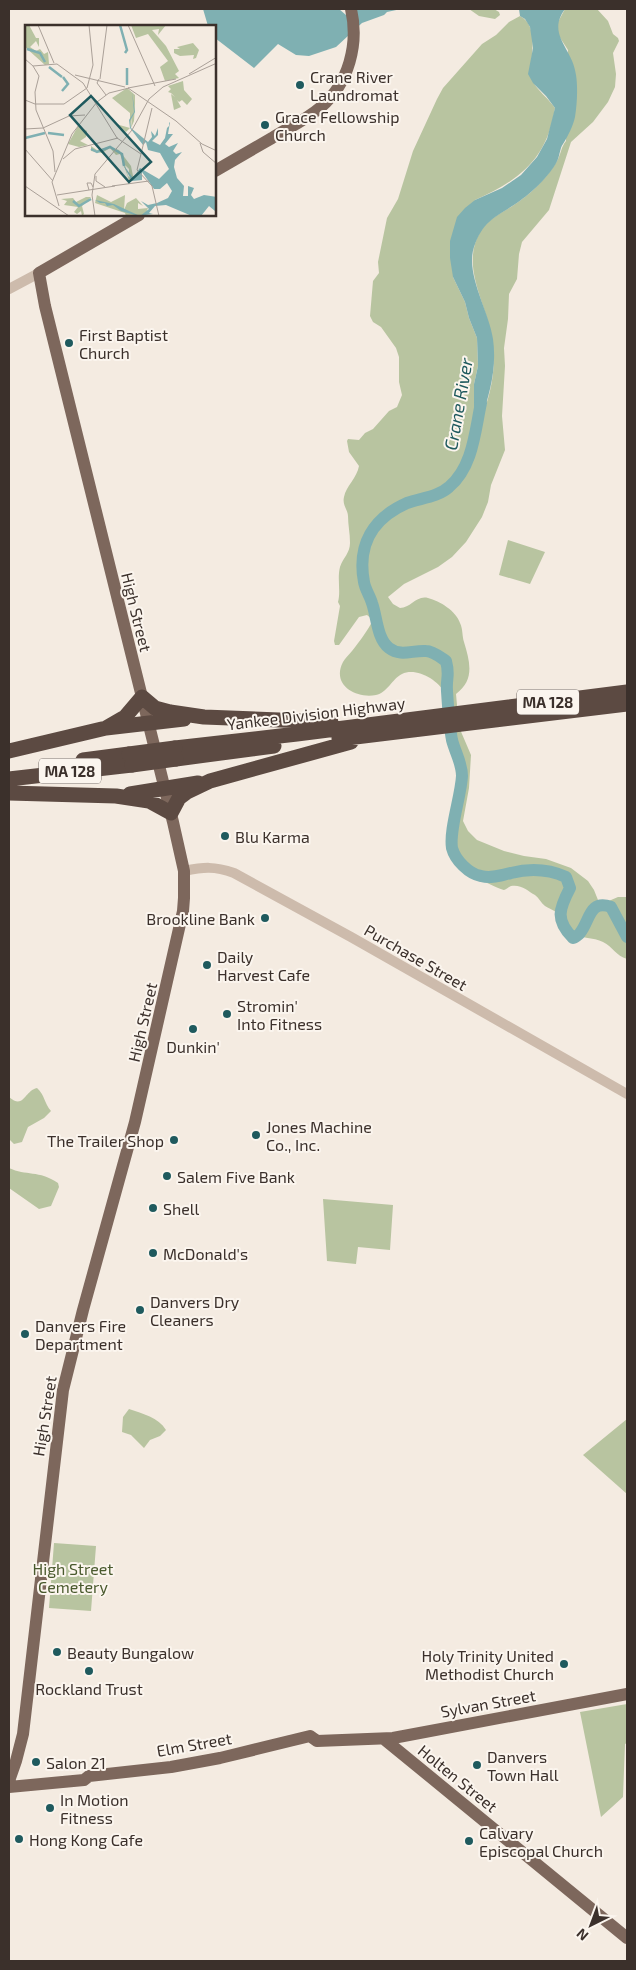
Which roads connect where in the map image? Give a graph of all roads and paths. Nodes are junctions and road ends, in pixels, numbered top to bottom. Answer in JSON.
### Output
{"nodes":[{"id":1,"x":351,"y":9,"type":"edge"},
{"id":2,"x":216,"y":170,"type":"edge"},
{"id":3,"x":137,"y":216,"type":"edge"},
{"id":4,"x":39,"y":273,"type":"junction"},
{"id":5,"x":9,"y":289,"type":"edge"},
{"id":6,"x":627,"y":692,"type":"edge"},
{"id":7,"x":142,"y":697,"type":"junction"},
{"id":8,"x":627,"y":704,"type":"edge"},
{"id":9,"x":204,"y":717,"type":"junction"},
{"id":10,"x":469,"y":718,"type":"junction"},
{"id":11,"x":148,"y":724,"type":"junction"},
{"id":12,"x":106,"y":728,"type":"junction"},
{"id":13,"x":330,"y":735,"type":"junction"},
{"id":14,"x":297,"y":739,"type":"junction"},
{"id":15,"x":9,"y":751,"type":"edge"},
{"id":16,"x":130,"y":759,"type":"junction"},
{"id":17,"x":9,"y":770,"type":"edge"},
{"id":18,"x":9,"y":779,"type":"edge"},
{"id":19,"x":210,"y":780,"type":"junction"},
{"id":20,"x":164,"y":789,"type":"junction"},
{"id":21,"x":9,"y":793,"type":"edge"},
{"id":22,"x":116,"y":796,"type":"junction"},
{"id":23,"x":171,"y":813,"type":"junction"},
{"id":24,"x":184,"y":871,"type":"junction"},
{"id":25,"x":627,"y":1094,"type":"edge"},
{"id":26,"x":627,"y":1694,"type":"edge"},
{"id":27,"x":416,"y":1733,"type":"junction"},
{"id":28,"x":384,"y":1739,"type":"junction"},
{"id":29,"x":409,"y":1759,"type":"junction"},
{"id":30,"x":9,"y":1781,"type":"edge"},
{"id":31,"x":9,"y":1787,"type":"edge"},
{"id":32,"x":627,"y":1938,"type":"edge"}],
"edges":[{"from":1,"to":2,"type":"main road"},
{"from":3,"to":4,"type":"main road"},
{"from":4,"to":5,"type":"street"},
{"from":4,"to":7,"type":"main road","name":"High Street"},
{"from":6,"to":10,"type":"highway","name":"Yankee Division Highway","number":"MA 128"},
{"from":7,"to":9,"type":"highway"},
{"from":7,"to":11,"type":"main road","name":"High Street"},
{"from":7,"to":12,"type":"highway"},
{"from":8,"to":10,"type":"highway","name":"Yankee Division Highway","number":"MA 128"},
{"from":9,"to":11,"type":"highway"},
{"from":9,"to":14,"type":"highway"},
{"from":10,"to":13,"type":"highway","name":"Yankee Division Highway","number":"MA 128"},
{"from":11,"to":12,"type":"highway"},
{"from":11,"to":20,"type":"main road","name":"High Street"},
{"from":12,"to":15,"type":"highway"},
{"from":13,"to":14,"type":"highway","name":"Yankee Division Highway","number":"MA 128"},
{"from":13,"to":14,"type":"highway"},
{"from":14,"to":16,"type":"highway","name":"Yankee Division Highway","number":"MA 128","bridge":true},
{"from":14,"to":19,"type":"highway"},
{"from":16,"to":17,"type":"highway","name":"Yankee Division Highway","number":"MA 128"},
{"from":16,"to":18,"type":"highway","name":"Yankee Division Highway","number":"MA 128"},
{"from":19,"to":20,"type":"highway"},
{"from":19,"to":23,"type":"highway"},
{"from":20,"to":22,"type":"highway"},
{"from":20,"to":23,"type":"main road","name":"High Street"},
{"from":21,"to":22,"type":"highway"},
{"from":22,"to":23,"type":"highway"},
{"from":23,"to":24,"type":"main road","name":"High Street"},
{"from":24,"to":25,"type":"street","name":"Purchase Street"},
{"from":24,"to":30,"type":"main road","name":"High Street"},
{"from":26,"to":27,"type":"main road","name":"Sylvan Street"},
{"from":27,"to":28,"type":"main road","name":"Sylvan Street"},
{"from":27,"to":29,"type":"main road"},
{"from":28,"to":29,"type":"main road","name":"Holten Street"},
{"from":28,"to":31,"type":"main road","name":"Elm Street"},
{"from":29,"to":32,"type":"main road","name":"Holten Street"}]}
